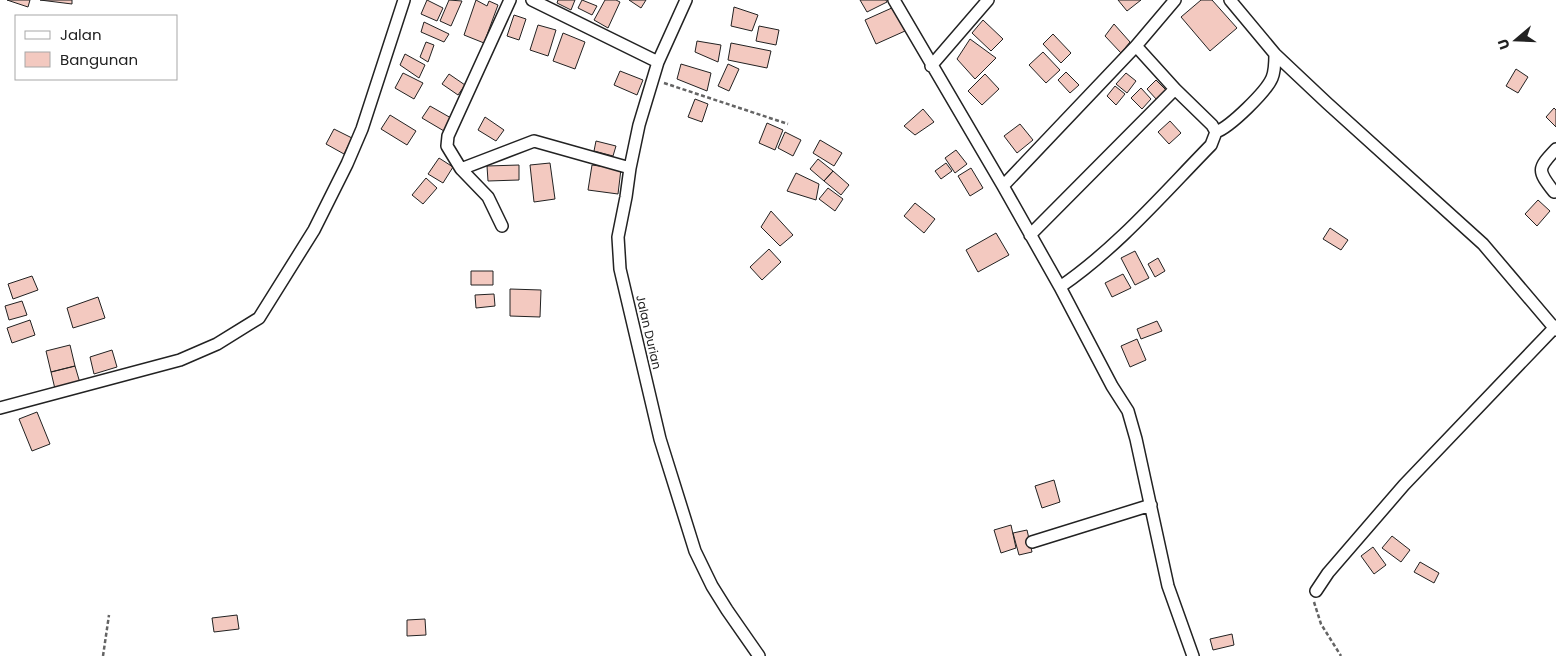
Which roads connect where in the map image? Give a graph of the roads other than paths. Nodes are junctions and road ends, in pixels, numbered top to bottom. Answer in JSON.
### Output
{"nodes":[{"id":1,"x":404,"y":0,"type":"edge"},
{"id":2,"x":510,"y":0,"type":"edge"},
{"id":3,"x":532,"y":0,"type":"edge"},
{"id":4,"x":686,"y":0,"type":"edge"},
{"id":5,"x":894,"y":0,"type":"edge"},
{"id":6,"x":988,"y":0,"type":"edge"},
{"id":7,"x":1175,"y":0,"type":"edge"},
{"id":8,"x":1230,"y":0,"type":"edge"},
{"id":9,"x":1136,"y":46,"type":"junction"},
{"id":10,"x":1275,"y":54,"type":"junction"},
{"id":11,"x":658,"y":62,"type":"junction"},
{"id":12,"x":931,"y":66,"type":"junction"},
{"id":13,"x":1175,"y":89,"type":"junction"},
{"id":14,"x":1216,"y":132,"type":"junction"},
{"id":15,"x":1556,"y":149,"type":"edge"},
{"id":16,"x":630,"y":168,"type":"junction"},
{"id":17,"x":461,"y":169,"type":"junction"},
{"id":18,"x":1003,"y":186,"type":"junction"},
{"id":19,"x":1554,"y":192,"type":"dead end"},
{"id":20,"x":502,"y":226,"type":"dead end"},
{"id":21,"x":1030,"y":235,"type":"junction"},
{"id":22,"x":1060,"y":287,"type":"junction"},
{"id":23,"x":1555,"y":328,"type":"edge"},
{"id":24,"x":0,"y":408,"type":"edge"},
{"id":25,"x":1151,"y":505,"type":"junction"},
{"id":26,"x":1032,"y":542,"type":"dead end"},
{"id":27,"x":1316,"y":591,"type":"road end"},
{"id":28,"x":759,"y":656,"type":"edge"},
{"id":29,"x":1193,"y":656,"type":"edge"}],
"edges":[{"from":1,"to":24,"type":"street"},
{"from":2,"to":17,"type":"street"},
{"from":3,"to":11,"type":"street"},
{"from":4,"to":11,"type":"street","name":"Jalan Durian"},
{"from":5,"to":12,"type":"street"},
{"from":6,"to":12,"type":"street"},
{"from":7,"to":9,"type":"street"},
{"from":8,"to":10,"type":"street"},
{"from":9,"to":13,"type":"street"},
{"from":9,"to":18,"type":"street"},
{"from":10,"to":14,"type":"street"},
{"from":10,"to":23,"type":"street"},
{"from":11,"to":16,"type":"street","name":"Jalan Durian"},
{"from":12,"to":18,"type":"street"},
{"from":13,"to":14,"type":"street"},
{"from":13,"to":21,"type":"street"},
{"from":14,"to":22,"type":"street"},
{"from":15,"to":19,"type":"street"},
{"from":16,"to":17,"type":"street"},
{"from":16,"to":28,"type":"street","name":"Jalan Durian"},
{"from":17,"to":20,"type":"street"},
{"from":18,"to":21,"type":"street"},
{"from":21,"to":22,"type":"street"},
{"from":22,"to":25,"type":"street"},
{"from":23,"to":27,"type":"street"},
{"from":25,"to":26,"type":"street"},
{"from":25,"to":29,"type":"street"}]}
